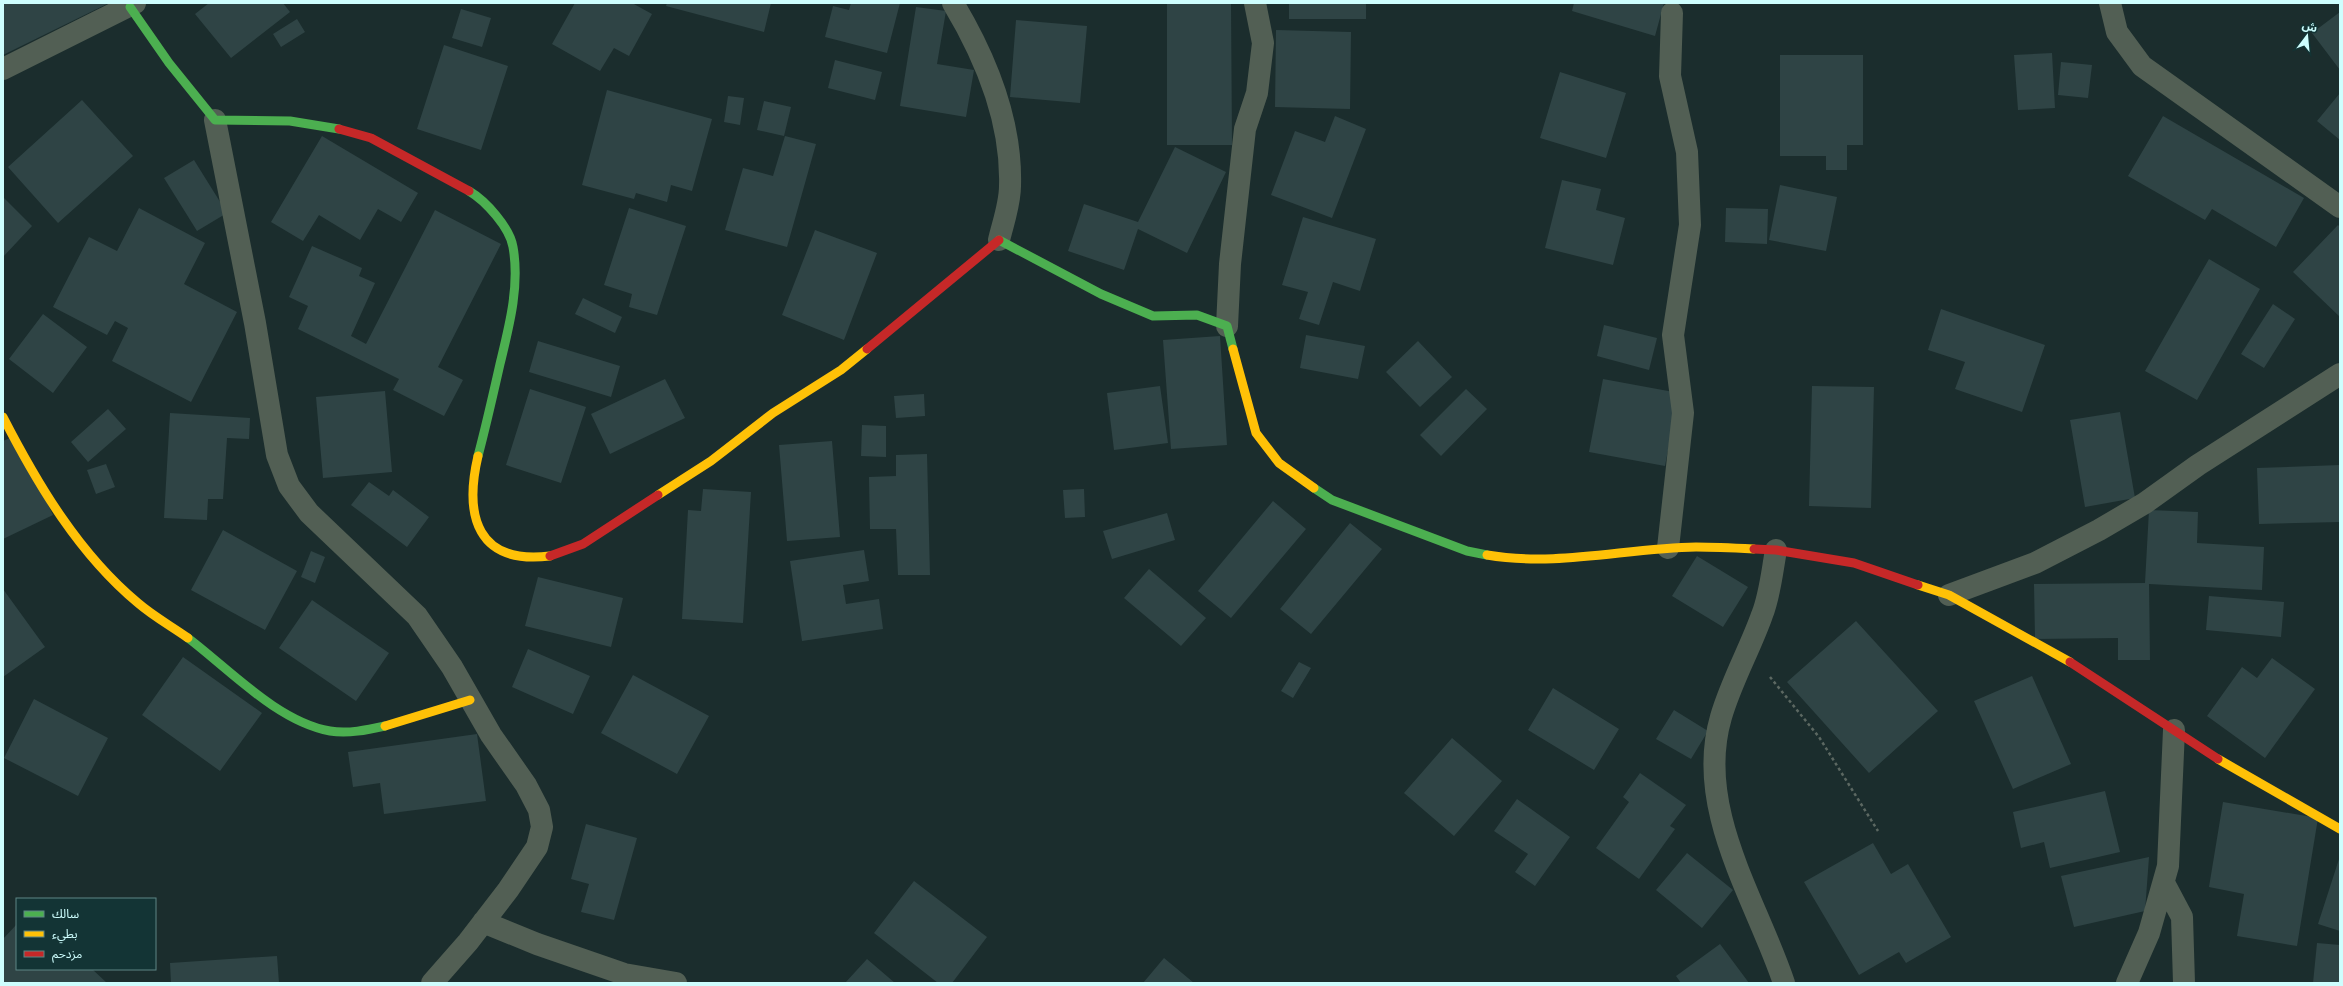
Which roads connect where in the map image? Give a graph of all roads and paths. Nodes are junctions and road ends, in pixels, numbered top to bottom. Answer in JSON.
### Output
{"nodes":[{"id":1,"x":953,"y":3,"type":"edge"},
{"id":2,"x":1255,"y":3,"type":"edge"},
{"id":3,"x":2110,"y":3,"type":"edge"},
{"id":4,"x":132,"y":5,"type":"edge"},
{"id":5,"x":1672,"y":13,"type":"dead end"},
{"id":6,"x":3,"y":69,"type":"edge"},
{"id":7,"x":215,"y":120,"type":"junction"},
{"id":8,"x":2340,"y":207,"type":"edge"},
{"id":9,"x":999,"y":240,"type":"junction"},
{"id":10,"x":1228,"y":326,"type":"junction"},
{"id":11,"x":2340,"y":374,"type":"edge"},
{"id":12,"x":3,"y":417,"type":"edge"},
{"id":13,"x":1668,"y":548,"type":"junction"},
{"id":14,"x":1776,"y":550,"type":"junction"},
{"id":15,"x":1949,"y":595,"type":"junction"},
{"id":16,"x":1747,"y":651,"type":"junction"},
{"id":17,"x":470,"y":700,"type":"junction"},
{"id":18,"x":2174,"y":730,"type":"junction"},
{"id":19,"x":2340,"y":829,"type":"edge"},
{"id":20,"x":1878,"y":831,"type":"dead end"},
{"id":21,"x":2164,"y":884,"type":"junction"},
{"id":22,"x":483,"y":922,"type":"junction"},
{"id":23,"x":432,"y":983,"type":"edge"},
{"id":24,"x":676,"y":983,"type":"edge"},
{"id":25,"x":1784,"y":983,"type":"edge"},
{"id":26,"x":2127,"y":983,"type":"edge"},
{"id":27,"x":2184,"y":983,"type":"edge"}],
"edges":[{"from":1,"to":9,"type":"street"},
{"from":2,"to":10,"type":"street"},
{"from":3,"to":8,"type":"street"},
{"from":4,"to":6,"type":"street"},
{"from":4,"to":7,"type":"street"},
{"from":5,"to":13,"type":"street"},
{"from":7,"to":9,"type":"street"},
{"from":7,"to":17,"type":"street"},
{"from":9,"to":10,"type":"street"},
{"from":10,"to":13,"type":"street"},
{"from":11,"to":15,"type":"street"},
{"from":12,"to":17,"type":"street"},
{"from":13,"to":14,"type":"street"},
{"from":14,"to":15,"type":"street"},
{"from":14,"to":16,"type":"street"},
{"from":15,"to":18,"type":"street"},
{"from":16,"to":20,"type":"path"},
{"from":16,"to":25,"type":"street"},
{"from":17,"to":22,"type":"street"},
{"from":18,"to":19,"type":"street"},
{"from":18,"to":21,"type":"street"},
{"from":21,"to":26,"type":"street"},
{"from":21,"to":27,"type":"street"},
{"from":22,"to":23,"type":"street"},
{"from":22,"to":24,"type":"street"}]}
